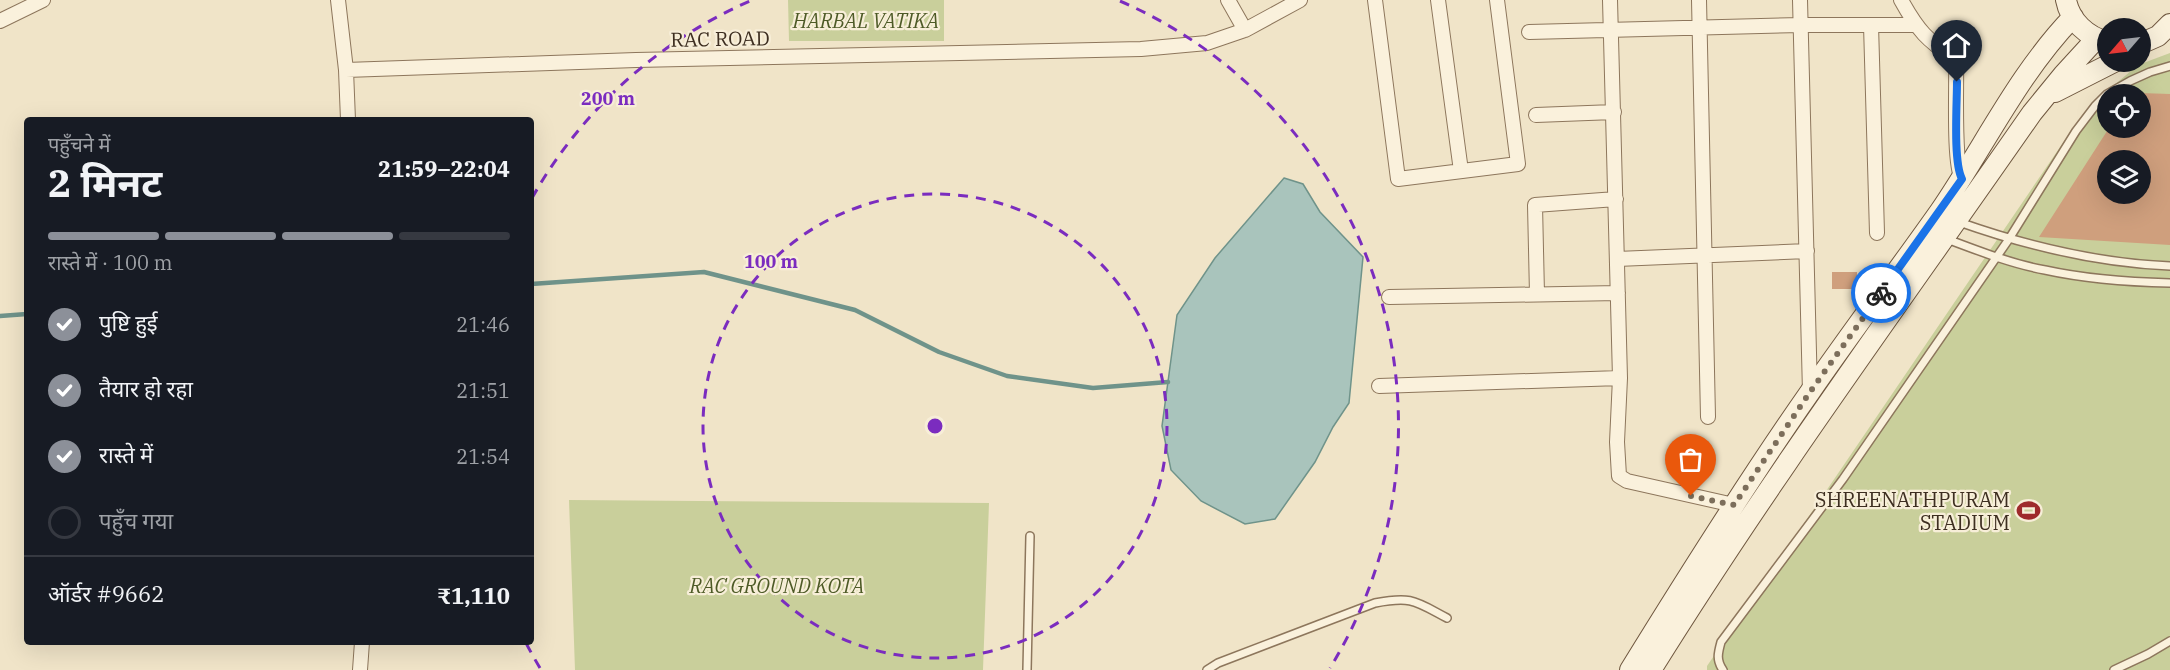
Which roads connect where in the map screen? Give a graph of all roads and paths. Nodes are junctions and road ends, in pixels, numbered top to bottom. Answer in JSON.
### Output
{"nodes":[{"id":1,"x":43,"y":0,"type":"edge"},
{"id":2,"x":338,"y":0,"type":"edge"},
{"id":3,"x":1228,"y":0,"type":"edge"},
{"id":4,"x":1300,"y":0,"type":"edge"},
{"id":5,"x":1375,"y":0,"type":"edge"},
{"id":6,"x":1438,"y":0,"type":"edge"},
{"id":7,"x":1497,"y":0,"type":"edge"},
{"id":8,"x":1610,"y":0,"type":"edge"},
{"id":9,"x":1699,"y":0,"type":"edge"},
{"id":10,"x":1800,"y":0,"type":"edge"},
{"id":11,"x":1901,"y":0,"type":"edge"},
{"id":12,"x":2066,"y":5,"type":"edge"},
{"id":13,"x":0,"y":21,"type":"edge"},
{"id":14,"x":2170,"y":24,"type":"edge"},
{"id":15,"x":1801,"y":25,"type":"junction"},
{"id":16,"x":1871,"y":25,"type":"junction"},
{"id":17,"x":1915,"y":26,"type":"junction"},
{"id":18,"x":1699,"y":27,"type":"junction"},
{"id":19,"x":1245,"y":30,"type":"junction"},
{"id":20,"x":1612,"y":30,"type":"junction"},
{"id":21,"x":1529,"y":32,"type":"dead end"},
{"id":22,"x":2097,"y":39,"type":"edge"},
{"id":23,"x":2151,"y":39,"type":"edge"},
{"id":24,"x":2170,"y":39,"type":"edge"},
{"id":25,"x":2097,"y":46,"type":"edge"},
{"id":26,"x":2151,"y":47,"type":"edge"},
{"id":27,"x":2170,"y":66,"type":"edge"},
{"id":28,"x":346,"y":70,"type":"junction"},
{"id":29,"x":2097,"y":71,"type":"edge"},
{"id":30,"x":2044,"y":98,"type":"junction"},
{"id":31,"x":1614,"y":112,"type":"junction"},
{"id":32,"x":1536,"y":115,"type":"dead end"},
{"id":33,"x":348,"y":117,"type":"edge"},
{"id":34,"x":1461,"y":171,"type":"junction"},
{"id":35,"x":1962,"y":179,"type":"junction"},
{"id":36,"x":1616,"y":199,"type":"junction"},
{"id":37,"x":1957,"y":222,"type":"junction"},
{"id":38,"x":1877,"y":233,"type":"dead end"},
{"id":39,"x":1945,"y":238,"type":"junction"},
{"id":40,"x":2009,"y":239,"type":"junction"},
{"id":41,"x":1807,"y":251,"type":"junction"},
{"id":42,"x":1704,"y":256,"type":"junction"},
{"id":43,"x":1996,"y":257,"type":"junction"},
{"id":44,"x":1617,"y":260,"type":"junction"},
{"id":45,"x":2170,"y":266,"type":"edge"},
{"id":46,"x":2170,"y":283,"type":"edge"},
{"id":47,"x":1618,"y":293,"type":"junction"},
{"id":48,"x":1537,"y":294,"type":"junction"},
{"id":49,"x":1389,"y":297,"type":"dead end"},
{"id":50,"x":1620,"y":378,"type":"junction"},
{"id":51,"x":1379,"y":386,"type":"dead end"},
{"id":52,"x":1810,"y":392,"type":"junction"},
{"id":53,"x":1708,"y":417,"type":"dead end"},
{"id":54,"x":1734,"y":505,"type":"junction"},
{"id":55,"x":1030,"y":536,"type":"dead end"},
{"id":56,"x":1448,"y":618,"type":"dead end"},
{"id":57,"x":2170,"y":641,"type":"edge"},
{"id":58,"x":362,"y":645,"type":"edge"},
{"id":59,"x":360,"y":670,"type":"edge"},
{"id":60,"x":1027,"y":670,"type":"edge"},
{"id":61,"x":1207,"y":670,"type":"edge"},
{"id":62,"x":1630,"y":670,"type":"edge"},
{"id":63,"x":1651,"y":670,"type":"edge"},
{"id":64,"x":1723,"y":670,"type":"edge"},
{"id":65,"x":2114,"y":670,"type":"edge"}],
"edges":[{"from":1,"to":13,"type":"street"},
{"from":2,"to":28,"type":"street"},
{"from":3,"to":19,"type":"street"},
{"from":4,"to":19,"type":"street","name":"RAC ROAD"},
{"from":5,"to":34,"type":"street"},
{"from":6,"to":34,"type":"street"},
{"from":7,"to":34,"type":"street"},
{"from":8,"to":20,"type":"street"},
{"from":9,"to":18,"type":"street"},
{"from":10,"to":15,"type":"street"},
{"from":11,"to":17,"type":"street"},
{"from":12,"to":22,"type":"street"},
{"from":12,"to":35,"type":"street"},
{"from":14,"to":23,"type":"street"},
{"from":15,"to":16,"type":"street"},
{"from":15,"to":18,"type":"street"},
{"from":15,"to":41,"type":"street"},
{"from":16,"to":17,"type":"street"},
{"from":16,"to":38,"type":"street"},
{"from":17,"to":35,"type":"street"},
{"from":18,"to":20,"type":"street"},
{"from":18,"to":42,"type":"street"},
{"from":19,"to":28,"type":"street","name":"RAC ROAD"},
{"from":20,"to":21,"type":"street"},
{"from":20,"to":31,"type":"street"},
{"from":24,"to":26,"type":"street"},
{"from":25,"to":30,"type":"street"},
{"from":27,"to":40,"type":"lane"},
{"from":28,"to":33,"type":"street"},
{"from":29,"to":30,"type":"street"},
{"from":30,"to":37,"type":"street"},
{"from":31,"to":32,"type":"street"},
{"from":31,"to":36,"type":"street"},
{"from":35,"to":52,"type":"street"},
{"from":36,"to":44,"type":"street"},
{"from":36,"to":48,"type":"street"},
{"from":37,"to":39,"type":"street"},
{"from":37,"to":40,"type":"lane"},
{"from":39,"to":43,"type":"lane"},
{"from":39,"to":63,"type":"street"},
{"from":40,"to":43,"type":"lane"},
{"from":40,"to":45,"type":"lane"},
{"from":41,"to":42,"type":"street"},
{"from":41,"to":52,"type":"street"},
{"from":42,"to":44,"type":"street"},
{"from":42,"to":53,"type":"street"},
{"from":43,"to":46,"type":"lane"},
{"from":43,"to":64,"type":"lane"},
{"from":44,"to":47,"type":"street"},
{"from":47,"to":48,"type":"street"},
{"from":47,"to":50,"type":"street"},
{"from":48,"to":49,"type":"street"},
{"from":50,"to":51,"type":"street"},
{"from":50,"to":54,"type":"street"},
{"from":52,"to":54,"type":"street"},
{"from":54,"to":62,"type":"street"},
{"from":55,"to":60,"type":"lane"},
{"from":56,"to":61,"type":"lane"},
{"from":57,"to":65,"type":"lane"},
{"from":58,"to":59,"type":"street"}]}
